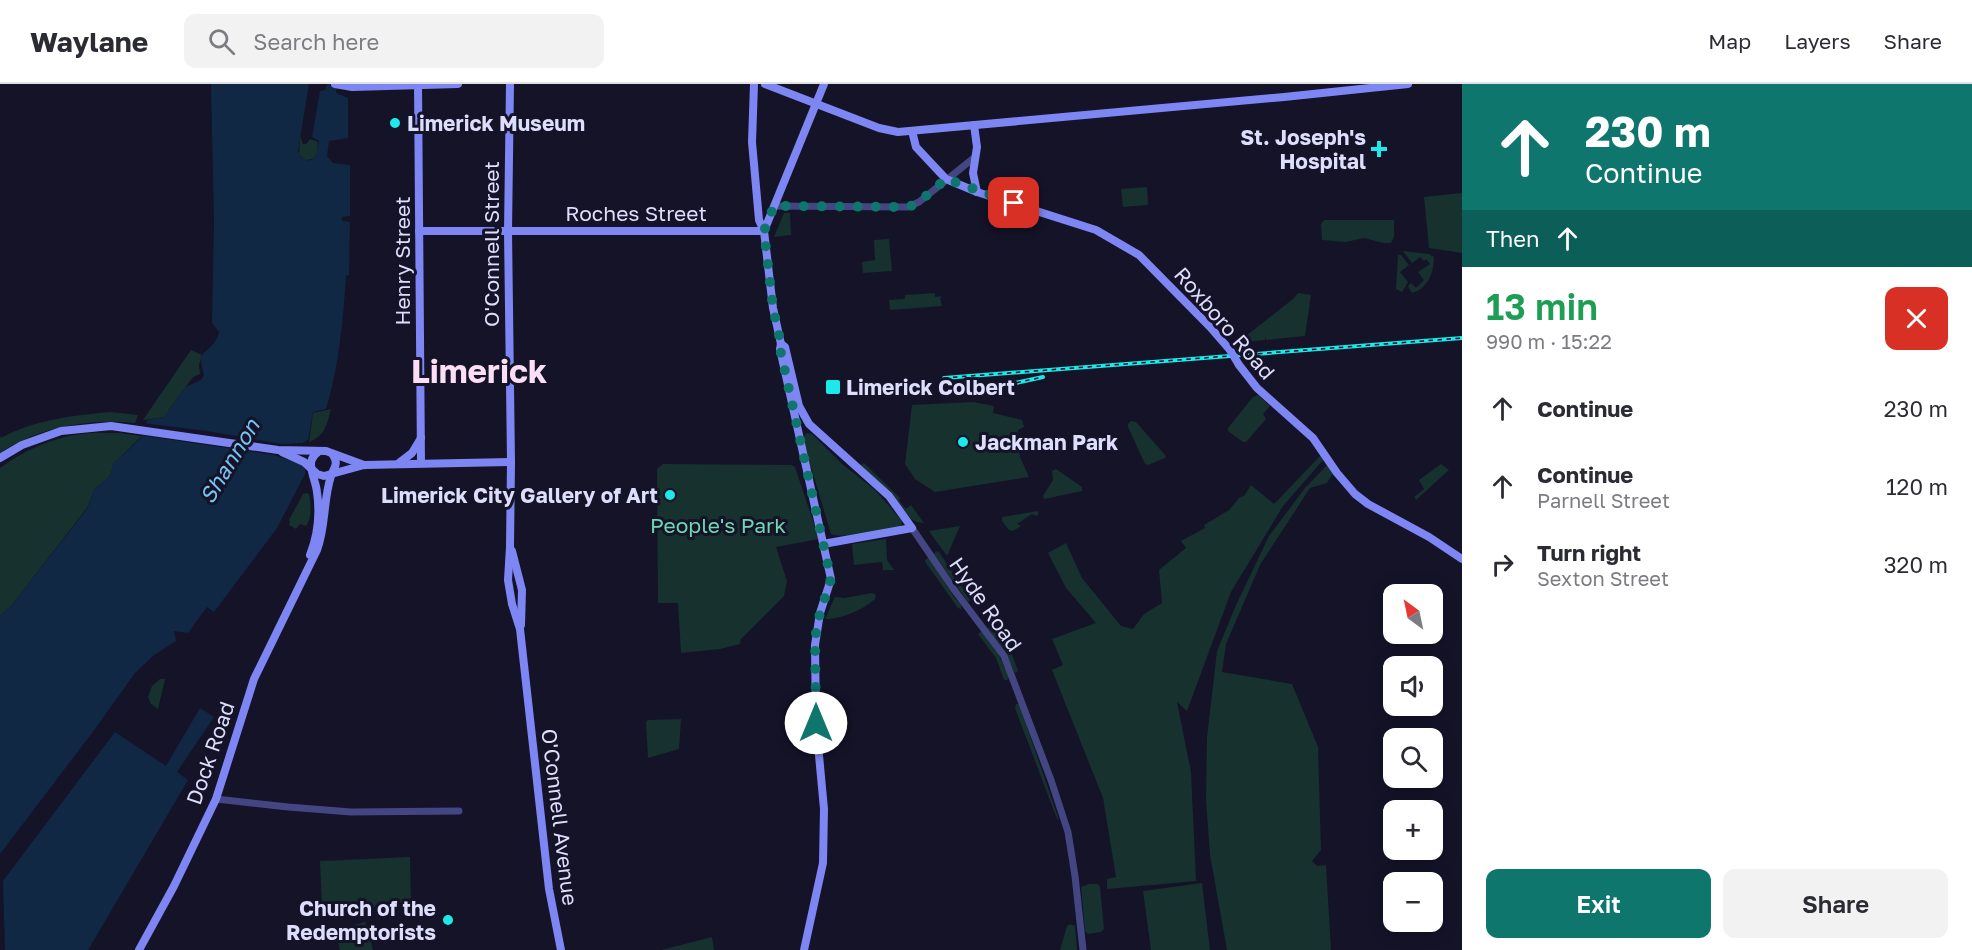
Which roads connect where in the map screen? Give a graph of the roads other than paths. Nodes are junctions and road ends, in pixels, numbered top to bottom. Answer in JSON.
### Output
{"nodes":[{"id":1,"x":335,"y":84,"type":"edge"},
{"id":2,"x":458,"y":84,"type":"edge"},
{"id":3,"x":510,"y":84,"type":"edge"},
{"id":4,"x":754,"y":84,"type":"edge"},
{"id":5,"x":765,"y":84,"type":"edge"},
{"id":6,"x":824,"y":84,"type":"edge"},
{"id":7,"x":1408,"y":84,"type":"edge"},
{"id":8,"x":418,"y":85,"type":"edge"},
{"id":9,"x":816,"y":103,"type":"junction"},
{"id":10,"x":974,"y":125,"type":"junction"},
{"id":11,"x":912,"y":131,"type":"junction"},
{"id":12,"x":975,"y":158,"type":"junction"},
{"id":13,"x":946,"y":179,"type":"junction"},
{"id":14,"x":977,"y":192,"type":"junction"},
{"id":15,"x":774,"y":206,"type":"junction"},
{"id":16,"x":758,"y":207,"type":"junction"},
{"id":17,"x":419,"y":231,"type":"junction"},
{"id":18,"x":508,"y":231,"type":"junction"},
{"id":19,"x":764,"y":231,"type":"junction"},
{"id":20,"x":781,"y":344,"type":"junction"},
{"id":21,"x":809,"y":424,"type":"junction"},
{"id":22,"x":798,"y":434,"type":"junction"},
{"id":23,"x":421,"y":437,"type":"junction"},
{"id":24,"x":278,"y":450,"type":"junction"},
{"id":25,"x":318,"y":452,"type":"junction"},
{"id":26,"x":333,"y":455,"type":"junction"},
{"id":27,"x":0,"y":458,"type":"edge"},
{"id":28,"x":511,"y":462,"type":"junction"},
{"id":29,"x":399,"y":463,"type":"junction"},
{"id":30,"x":421,"y":463,"type":"junction"},
{"id":31,"x":364,"y":465,"type":"junction"},
{"id":32,"x":312,"y":468,"type":"junction"},
{"id":33,"x":332,"y":473,"type":"junction"},
{"id":34,"x":912,"y":528,"type":"junction"},
{"id":35,"x":318,"y":539,"type":"junction"},
{"id":36,"x":823,"y":544,"type":"junction"},
{"id":37,"x":510,"y":547,"type":"junction"},
{"id":38,"x":1462,"y":559,"type":"edge"},
{"id":39,"x":520,"y":629,"type":"junction"},
{"id":40,"x":216,"y":798,"type":"junction"},
{"id":41,"x":459,"y":811,"type":"dead end"},
{"id":42,"x":139,"y":950,"type":"edge"},
{"id":43,"x":561,"y":950,"type":"edge"},
{"id":44,"x":804,"y":950,"type":"edge"},
{"id":45,"x":1083,"y":950,"type":"edge"}],
"edges":[{"from":1,"to":8,"type":"main road"},
{"from":2,"to":8,"type":"main road"},
{"from":3,"to":18,"type":"main road","name":"O'Connell Street"},
{"from":4,"to":16,"type":"main road"},
{"from":5,"to":9,"type":"main road"},
{"from":6,"to":9,"type":"main road"},
{"from":7,"to":10,"type":"main road"},
{"from":8,"to":17,"type":"main road","name":"Henry Street"},
{"from":9,"to":11,"type":"main road"},
{"from":9,"to":15,"type":"main road"},
{"from":10,"to":11,"type":"main road"},
{"from":10,"to":12,"type":"main road"},
{"from":11,"to":13,"type":"main road","name":"Roxboro Road"},
{"from":12,"to":13,"type":"street"},
{"from":12,"to":14,"type":"main road"},
{"from":13,"to":14,"type":"main road","name":"Roxboro Road"},
{"from":13,"to":15,"type":"street"},
{"from":14,"to":38,"type":"main road","name":"Roxboro Road","bridge":true},
{"from":15,"to":16,"type":"main road"},
{"from":15,"to":19,"type":"main road"},
{"from":16,"to":19,"type":"main road"},
{"from":17,"to":18,"type":"main road","name":"Roches Street"},
{"from":17,"to":23,"type":"main road","name":"Henry Street"},
{"from":18,"to":19,"type":"main road","name":"Roches Street"},
{"from":18,"to":28,"type":"main road","name":"O'Connell Street"},
{"from":19,"to":20,"type":"main road"},
{"from":20,"to":21,"type":"main road"},
{"from":20,"to":22,"type":"main road"},
{"from":21,"to":22,"type":"main road"},
{"from":21,"to":34,"type":"main road","name":"Hyde Road"},
{"from":22,"to":36,"type":"main road"},
{"from":23,"to":29,"type":"main road"},
{"from":23,"to":30,"type":"main road","name":"Henry Street"},
{"from":24,"to":25,"type":"main road"},
{"from":24,"to":27,"type":"main road"},
{"from":24,"to":32,"type":"main road"},
{"from":25,"to":26,"type":"main road"},
{"from":25,"to":32,"type":"main road"},
{"from":26,"to":31,"type":"main road"},
{"from":26,"to":33,"type":"main road"},
{"from":28,"to":30,"type":"main road"},
{"from":28,"to":37,"type":"main road","name":"O'Connell Street"},
{"from":29,"to":30,"type":"main road"},
{"from":29,"to":31,"type":"main road"},
{"from":31,"to":33,"type":"main road"},
{"from":32,"to":33,"type":"main road"},
{"from":32,"to":35,"type":"main road"},
{"from":33,"to":35,"type":"main road"},
{"from":34,"to":36,"type":"main road"},
{"from":34,"to":45,"type":"street","name":"Hyde Road"},
{"from":35,"to":40,"type":"main road","name":"Dock Road"},
{"from":36,"to":44,"type":"main road"},
{"from":37,"to":39,"type":"main road"},
{"from":37,"to":39,"type":"main road"},
{"from":39,"to":43,"type":"main road","name":"O'Connell Avenue"},
{"from":40,"to":41,"type":"street"},
{"from":40,"to":42,"type":"main road","name":"Dock Road"}]}
